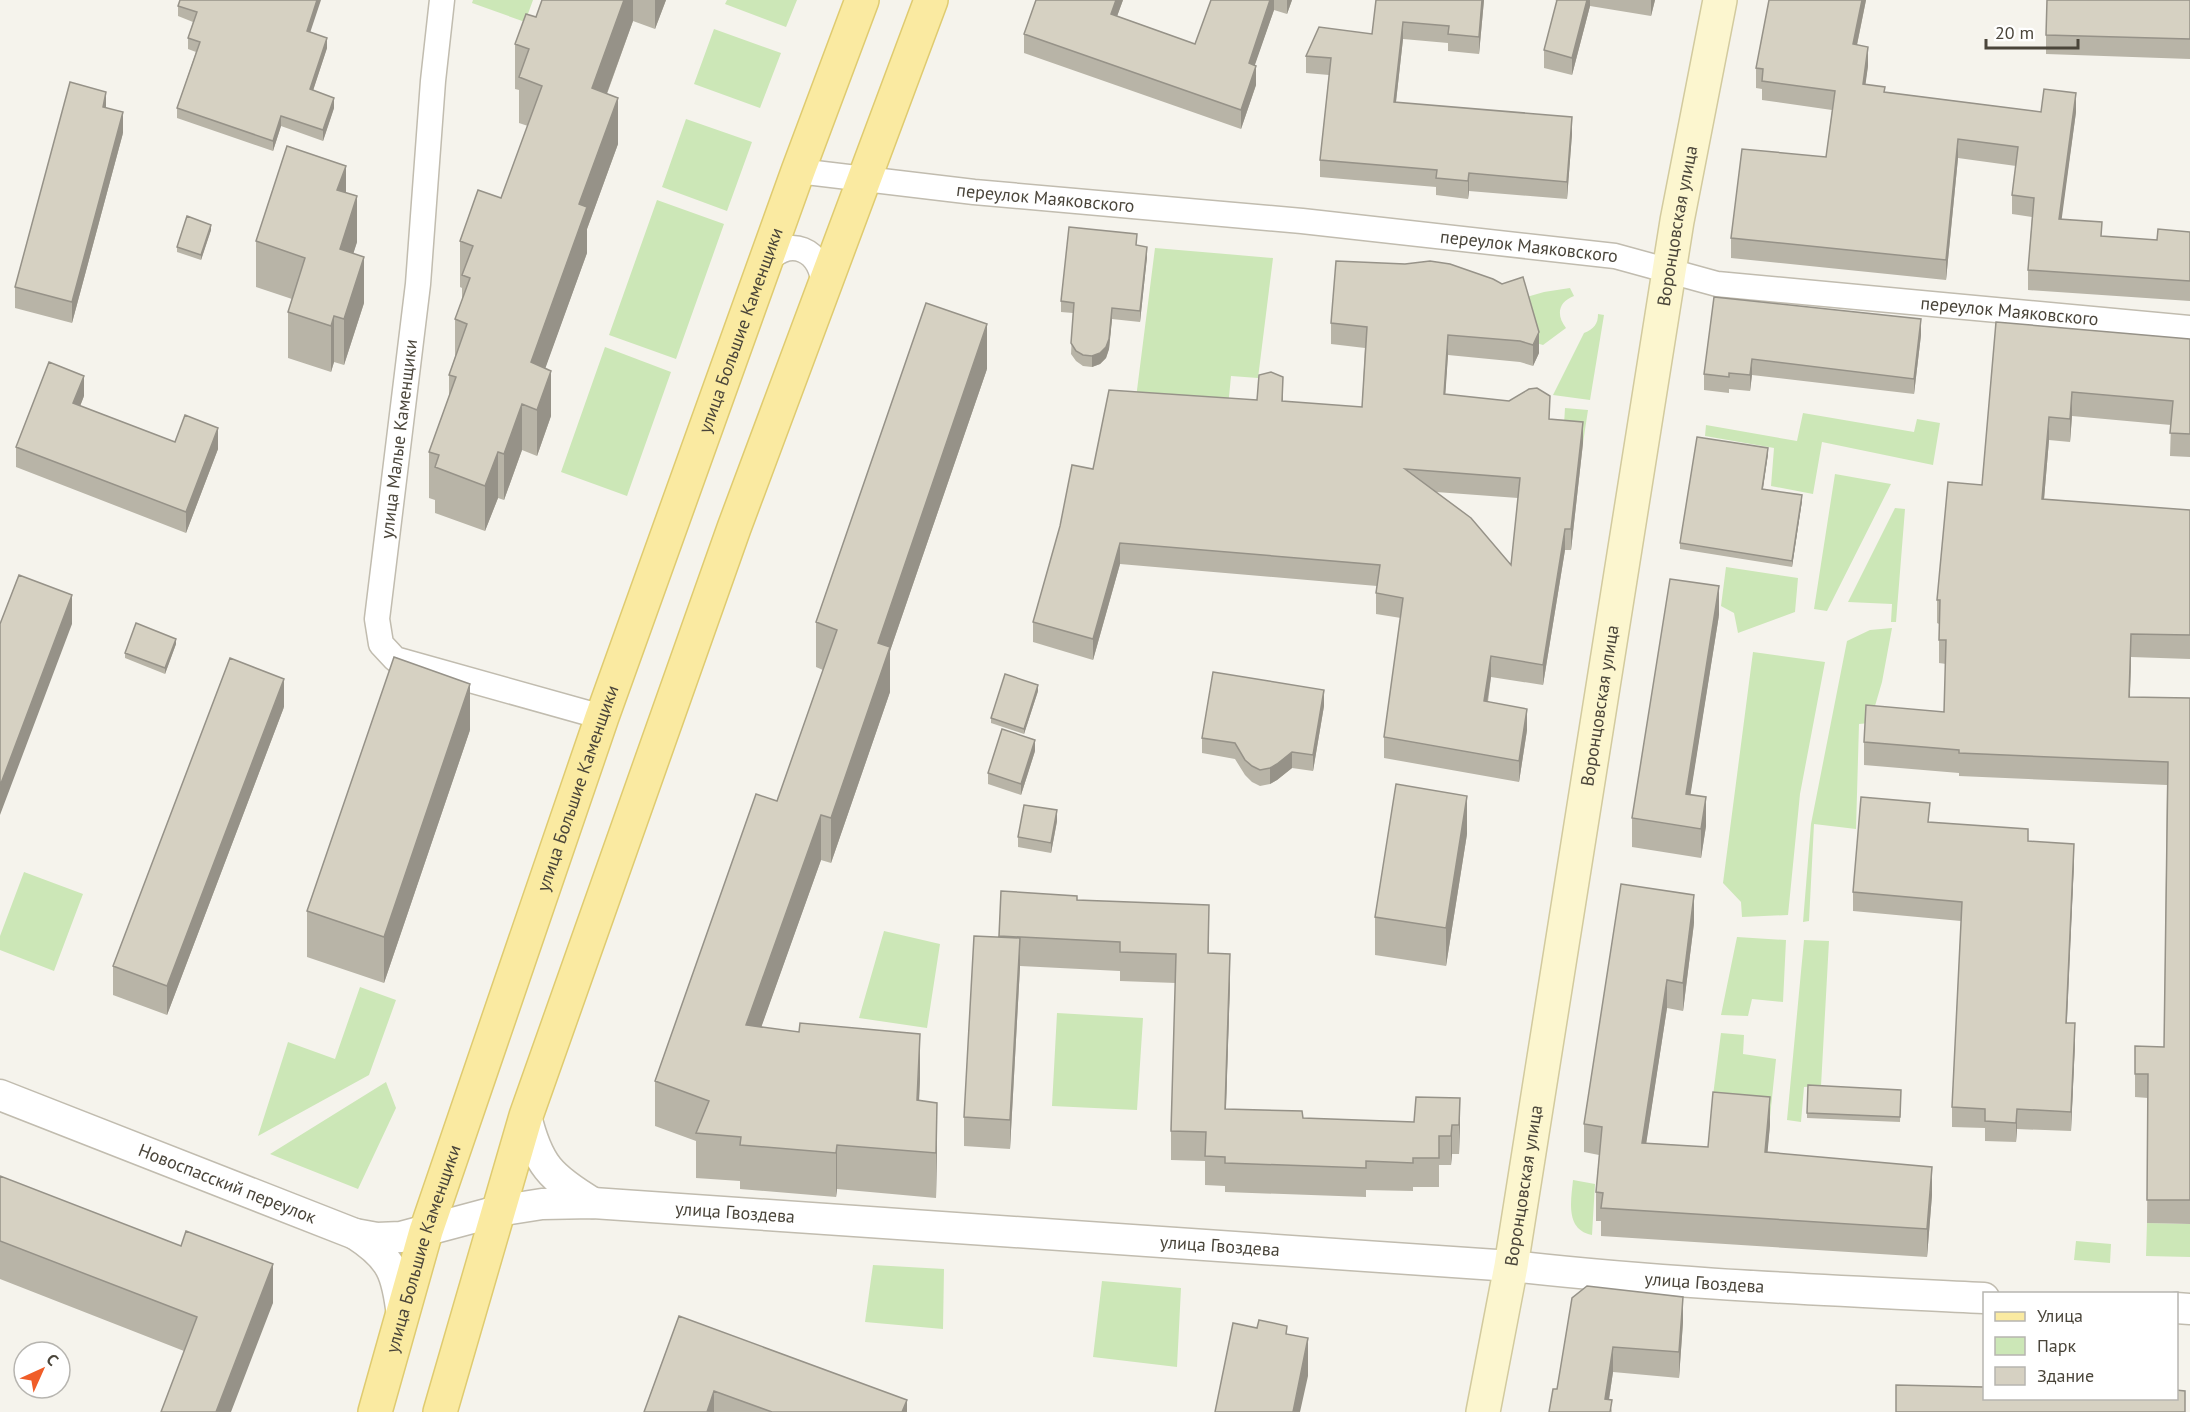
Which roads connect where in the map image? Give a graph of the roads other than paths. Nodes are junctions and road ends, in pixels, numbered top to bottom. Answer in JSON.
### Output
{"nodes":[{"id":1,"x":442,"y":0,"type":"edge"},
{"id":2,"x":862,"y":0,"type":"edge"},
{"id":3,"x":931,"y":0,"type":"edge"},
{"id":4,"x":1720,"y":0,"type":"edge"},
{"id":5,"x":798,"y":171,"type":"junction"},
{"id":6,"x":864,"y":180,"type":"junction"},
{"id":7,"x":763,"y":268,"type":"junction"},
{"id":8,"x":1669,"y":269,"type":"junction"},
{"id":9,"x":823,"y":290,"type":"junction"},
{"id":10,"x":2190,"y":328,"type":"edge"},
{"id":11,"x":602,"y":717,"type":"junction"},
{"id":12,"x":0,"y":1095,"type":"edge"},
{"id":13,"x":526,"y":1116,"type":"junction"},
{"id":14,"x":592,"y":1203,"type":"junction"},
{"id":15,"x":498,"y":1211,"type":"junction"},
{"id":16,"x":459,"y":1222,"type":"joint"},
{"id":17,"x":426,"y":1231,"type":"junction"},
{"id":18,"x":355,"y":1234,"type":"junction"},
{"id":19,"x":1510,"y":1266,"type":"junction"},
{"id":20,"x":1983,"y":1298,"type":"edge"},
{"id":21,"x":402,"y":1316,"type":"junction"},
{"id":22,"x":375,"y":1412,"type":"edge"},
{"id":23,"x":440,"y":1412,"type":"edge"},
{"id":24,"x":1483,"y":1412,"type":"edge"}],
"edges":[{"from":1,"to":11,"type":"street","name":"улица Малые Каменщики"},
{"from":2,"to":5,"type":"main road","name":"улица Большие Каменщики"},
{"from":3,"to":6,"type":"main road"},
{"from":4,"to":8,"type":"main road","name":"Воронцовская улица"},
{"from":5,"to":6,"type":"street"},
{"from":5,"to":7,"type":"main road","name":"улица Большие Каменщики"},
{"from":6,"to":8,"type":"street","name":"переулок Маяковского"},
{"from":6,"to":9,"type":"main road"},
{"from":7,"to":9,"type":"street"},
{"from":7,"to":11,"type":"main road","name":"улица Большие Каменщики"},
{"from":8,"to":10,"type":"street","name":"переулок Маяковского"},
{"from":8,"to":19,"type":"main road","name":"Воронцовская улица"},
{"from":9,"to":13,"type":"main road"},
{"from":11,"to":17,"type":"main road","name":"улица Большие Каменщики"},
{"from":12,"to":18,"type":"street","name":"Новоспасский переулок"},
{"from":13,"to":14,"type":"street"},
{"from":13,"to":15,"type":"main road"},
{"from":14,"to":15,"type":"street","name":"улица Гвоздева"},
{"from":14,"to":19,"type":"street","name":"улица Гвоздева"},
{"from":15,"to":16,"type":"street","name":"улица Гвоздева"},
{"from":15,"to":23,"type":"main road"},
{"from":16,"to":17,"type":"street","name":"Новоспасский переулок"},
{"from":17,"to":18,"type":"street","name":"Новоспасский переулок"},
{"from":17,"to":21,"type":"main road","name":"улица Большие Каменщики"},
{"from":18,"to":21,"type":"street"},
{"from":19,"to":20,"type":"street","name":"улица Гвоздева"},
{"from":19,"to":24,"type":"main road","name":"Воронцовская улица"},
{"from":21,"to":22,"type":"main road","name":"улица Большие Каменщики"}]}
